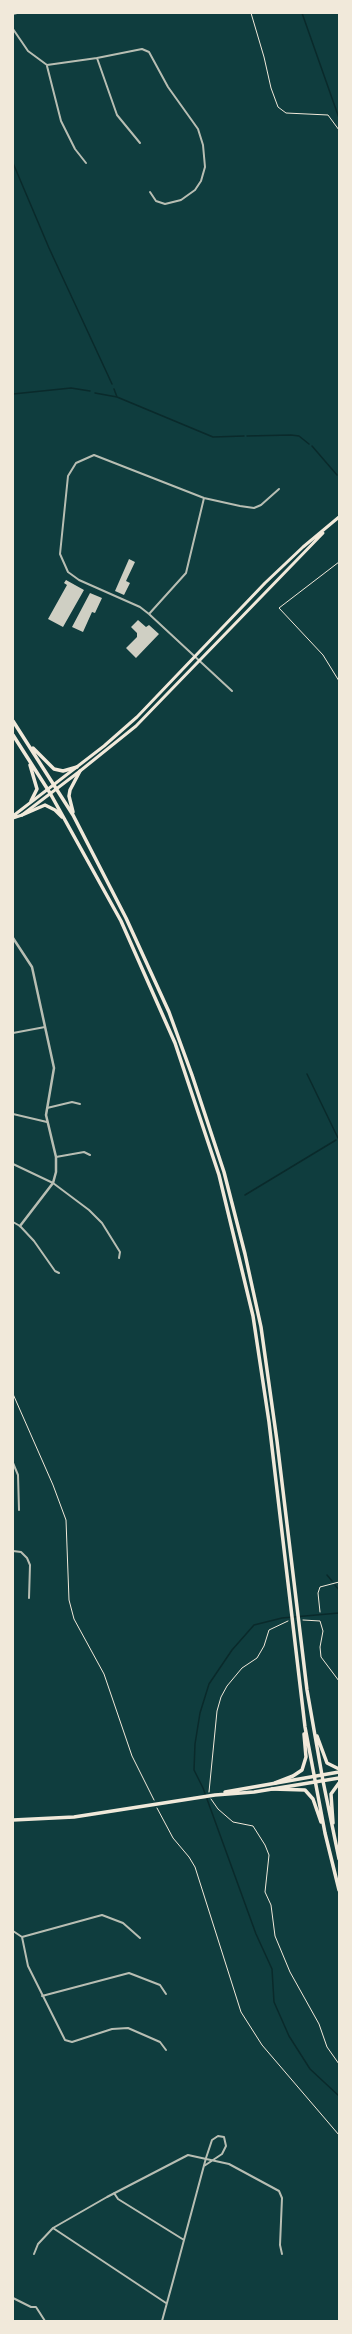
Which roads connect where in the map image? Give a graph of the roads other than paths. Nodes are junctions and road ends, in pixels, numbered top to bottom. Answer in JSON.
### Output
{"nodes":[{"id":1,"x":17,"y":13,"type":"edge"},
{"id":2,"x":13,"y":14,"type":"edge"},
{"id":3,"x":13,"y":29,"type":"edge"},
{"id":4,"x":97,"y":58,"type":"junction"},
{"id":5,"x":47,"y":65,"type":"junction"},
{"id":6,"x":140,"y":143,"type":"dead end"},
{"id":7,"x":86,"y":164,"type":"dead end"},
{"id":8,"x":150,"y":192,"type":"dead end"},
{"id":9,"x":279,"y":488,"type":"dead end"},
{"id":10,"x":204,"y":498,"type":"junction"},
{"id":11,"x":339,"y":517,"type":"edge"},
{"id":12,"x":328,"y":527,"type":"junction"},
{"id":13,"x":149,"y":614,"type":"junction"},
{"id":14,"x":197,"y":656,"type":"junction"},
{"id":15,"x":201,"y":660,"type":"junction"},
{"id":16,"x":232,"y":691,"type":"dead end"},
{"id":17,"x":13,"y":721,"type":"edge"},
{"id":18,"x":13,"y":735,"type":"edge"},
{"id":19,"x":27,"y":741,"type":"junction"},
{"id":20,"x":28,"y":758,"type":"junction"},
{"id":21,"x":77,"y":767,"type":"junction"},
{"id":22,"x":80,"y":771,"type":"junction"},
{"id":23,"x":53,"y":784,"type":"junction"},
{"id":24,"x":47,"y":788,"type":"junction"},
{"id":25,"x":56,"y":788,"type":"junction"},
{"id":26,"x":50,"y":793,"type":"junction"},
{"id":27,"x":31,"y":800,"type":"junction"},
{"id":28,"x":22,"y":815,"type":"junction"},
{"id":29,"x":74,"y":815,"type":"junction"},
{"id":30,"x":13,"y":817,"type":"edge"},
{"id":31,"x":67,"y":822,"type":"junction"},
{"id":32,"x":13,"y":938,"type":"edge"},
{"id":33,"x":46,"y":1027,"type":"junction"},
{"id":34,"x":13,"y":1033,"type":"edge"},
{"id":35,"x":80,"y":1104,"type":"dead end"},
{"id":36,"x":47,"y":1108,"type":"junction"},
{"id":37,"x":13,"y":1114,"type":"edge"},
{"id":38,"x":47,"y":1122,"type":"junction"},
{"id":39,"x":90,"y":1154,"type":"dead end"},
{"id":40,"x":56,"y":1157,"type":"junction"},
{"id":41,"x":13,"y":1164,"type":"edge"},
{"id":42,"x":53,"y":1183,"type":"junction"},
{"id":43,"x":13,"y":1222,"type":"edge"},
{"id":44,"x":20,"y":1226,"type":"junction"},
{"id":45,"x":119,"y":1258,"type":"dead end"},
{"id":46,"x":58,"y":1273,"type":"dead end"},
{"id":47,"x":13,"y":1463,"type":"edge"},
{"id":48,"x":19,"y":1510,"type":"dead end"},
{"id":49,"x":13,"y":1551,"type":"edge"},
{"id":50,"x":29,"y":1598,"type":"dead end"},
{"id":51,"x":304,"y":1717,"type":"junction"},
{"id":52,"x":312,"y":1717,"type":"junction"},
{"id":53,"x":339,"y":1771,"type":"edge"},
{"id":54,"x":322,"y":1775,"type":"junction"},
{"id":55,"x":314,"y":1776,"type":"junction"},
{"id":56,"x":339,"y":1778,"type":"edge"},
{"id":57,"x":322,"y":1781,"type":"junction"},
{"id":58,"x":315,"y":1782,"type":"junction"},
{"id":59,"x":275,"y":1783,"type":"junction"},
{"id":60,"x":339,"y":1783,"type":"edge"},
{"id":61,"x":272,"y":1789,"type":"junction"},
{"id":62,"x":216,"y":1794,"type":"junction"},
{"id":63,"x":13,"y":1820,"type":"edge"},
{"id":64,"x":325,"y":1833,"type":"junction"},
{"id":65,"x":336,"y":1844,"type":"junction"},
{"id":66,"x":339,"y":1859,"type":"edge"},
{"id":67,"x":339,"y":1890,"type":"edge"},
{"id":68,"x":13,"y":1931,"type":"edge"},
{"id":69,"x":22,"y":1937,"type":"junction"},
{"id":70,"x":140,"y":1938,"type":"dead end"},
{"id":71,"x":166,"y":1994,"type":"dead end"},
{"id":72,"x":42,"y":1996,"type":"junction"},
{"id":73,"x":166,"y":2050,"type":"dead end"},
{"id":74,"x":206,"y":2158,"type":"junction"},
{"id":75,"x":213,"y":2160,"type":"junction"},
{"id":76,"x":204,"y":2166,"type":"junction"},
{"id":77,"x":114,"y":2193,"type":"junction"},
{"id":78,"x":53,"y":2228,"type":"junction"},
{"id":79,"x":184,"y":2240,"type":"junction"},
{"id":80,"x":34,"y":2254,"type":"dead end"},
{"id":81,"x":282,"y":2254,"type":"dead end"},
{"id":82,"x":13,"y":2298,"type":"edge"},
{"id":83,"x":166,"y":2303,"type":"junction"},
{"id":84,"x":45,"y":2321,"type":"edge"},
{"id":85,"x":162,"y":2321,"type":"edge"}],
"edges":[{"from":1,"to":2,"type":"street"},
{"from":3,"to":5,"type":"street"},
{"from":4,"to":5,"type":"street"},
{"from":4,"to":6,"type":"street"},
{"from":4,"to":8,"type":"street"},
{"from":5,"to":7,"type":"street"},
{"from":9,"to":10,"type":"street"},
{"from":10,"to":13,"type":"street"},
{"from":10,"to":13,"type":"street"},
{"from":11,"to":12,"type":"main road"},
{"from":12,"to":14,"type":"main road"},
{"from":12,"to":15,"type":"main road"},
{"from":13,"to":14,"type":"street"},
{"from":14,"to":15,"type":"street"},
{"from":14,"to":21,"type":"main road"},
{"from":15,"to":16,"type":"street"},
{"from":15,"to":22,"type":"main road"},
{"from":17,"to":19,"type":"main road"},
{"from":18,"to":20,"type":"main road"},
{"from":19,"to":21,"type":"main road"},
{"from":19,"to":23,"type":"main road"},
{"from":20,"to":24,"type":"main road"},
{"from":20,"to":27,"type":"main road"},
{"from":21,"to":23,"type":"main road"},
{"from":22,"to":25,"type":"main road"},
{"from":22,"to":29,"type":"main road"},
{"from":23,"to":24,"type":"main road"},
{"from":23,"to":25,"type":"main road"},
{"from":24,"to":26,"type":"main road"},
{"from":24,"to":27,"type":"main road"},
{"from":25,"to":26,"type":"main road"},
{"from":25,"to":29,"type":"main road"},
{"from":26,"to":28,"type":"main road"},
{"from":26,"to":31,"type":"main road"},
{"from":27,"to":30,"type":"main road"},
{"from":28,"to":30,"type":"main road"},
{"from":28,"to":31,"type":"main road"},
{"from":29,"to":52,"type":"main road"},
{"from":31,"to":51,"type":"main road"},
{"from":32,"to":33,"type":"street"},
{"from":33,"to":34,"type":"street"},
{"from":33,"to":36,"type":"street"},
{"from":35,"to":36,"type":"street"},
{"from":36,"to":38,"type":"street"},
{"from":37,"to":38,"type":"street"},
{"from":38,"to":40,"type":"street"},
{"from":39,"to":40,"type":"street"},
{"from":40,"to":42,"type":"street"},
{"from":41,"to":42,"type":"street"},
{"from":42,"to":44,"type":"street"},
{"from":42,"to":45,"type":"street"},
{"from":43,"to":44,"type":"street"},
{"from":44,"to":46,"type":"street"},
{"from":47,"to":48,"type":"street"},
{"from":49,"to":50,"type":"street"},
{"from":51,"to":55,"type":"main road"},
{"from":51,"to":59,"type":"main road"},
{"from":52,"to":53,"type":"main road"},
{"from":52,"to":54,"type":"main road"},
{"from":53,"to":54,"type":"main road"},
{"from":54,"to":55,"type":"main road"},
{"from":54,"to":57,"type":"main road"},
{"from":55,"to":58,"type":"main road"},
{"from":55,"to":59,"type":"main road"},
{"from":56,"to":57,"type":"main road"},
{"from":57,"to":58,"type":"main road"},
{"from":57,"to":65,"type":"main road"},
{"from":58,"to":61,"type":"main road"},
{"from":58,"to":64,"type":"main road"},
{"from":59,"to":62,"type":"main road"},
{"from":60,"to":65,"type":"main road"},
{"from":61,"to":62,"type":"main road"},
{"from":61,"to":64,"type":"main road"},
{"from":62,"to":63,"type":"main road"},
{"from":64,"to":67,"type":"main road"},
{"from":65,"to":66,"type":"main road"},
{"from":68,"to":69,"type":"street"},
{"from":69,"to":70,"type":"street"},
{"from":69,"to":72,"type":"street"},
{"from":71,"to":72,"type":"street"},
{"from":72,"to":73,"type":"street"},
{"from":74,"to":75,"type":"street"},
{"from":74,"to":75,"type":"street"},
{"from":74,"to":76,"type":"street"},
{"from":74,"to":77,"type":"street"},
{"from":75,"to":76,"type":"street"},
{"from":75,"to":81,"type":"street"},
{"from":76,"to":79,"type":"street"},
{"from":77,"to":78,"type":"street"},
{"from":77,"to":79,"type":"street"},
{"from":78,"to":80,"type":"street"},
{"from":78,"to":83,"type":"street"},
{"from":79,"to":83,"type":"street"},
{"from":82,"to":84,"type":"street"},
{"from":83,"to":85,"type":"street"}]}
